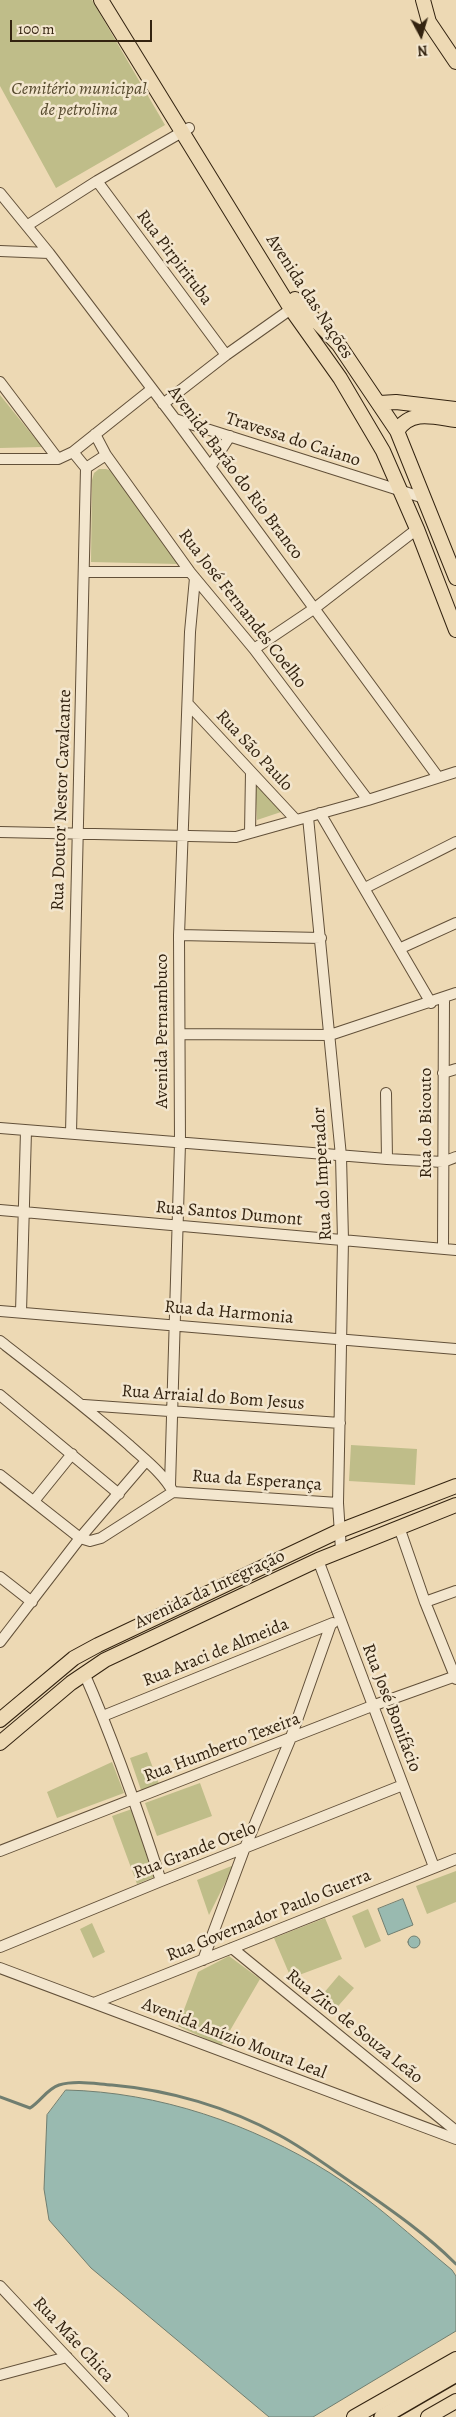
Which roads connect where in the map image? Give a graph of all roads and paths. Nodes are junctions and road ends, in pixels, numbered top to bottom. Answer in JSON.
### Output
{"nodes":[{"id":1,"x":102,"y":0,"type":"edge"},
{"id":2,"x":112,"y":0,"type":"edge"},
{"id":3,"x":423,"y":0,"type":"edge"},
{"id":4,"x":432,"y":0,"type":"edge"},
{"id":5,"x":456,"y":46,"type":"edge"},
{"id":6,"x":456,"y":62,"type":"edge"},
{"id":7,"x":186,"y":131,"type":"junction"},
{"id":8,"x":97,"y":181,"type":"junction"},
{"id":9,"x":0,"y":193,"type":"edge"},
{"id":10,"x":28,"y":225,"type":"junction"},
{"id":11,"x":0,"y":251,"type":"edge"},
{"id":12,"x":49,"y":253,"type":"junction"},
{"id":13,"x":291,"y":309,"type":"junction"},
{"id":14,"x":226,"y":355,"type":"junction"},
{"id":15,"x":0,"y":382,"type":"edge"},
{"id":16,"x":152,"y":389,"type":"junction"},
{"id":17,"x":380,"y":403,"type":"junction"},
{"id":18,"x":163,"y":404,"type":"junction"},
{"id":19,"x":456,"y":409,"type":"edge"},
{"id":20,"x":175,"y":420,"type":"junction"},
{"id":21,"x":456,"y":420,"type":"edge"},
{"id":22,"x":397,"y":431,"type":"junction"},
{"id":23,"x":94,"y":434,"type":"junction"},
{"id":24,"x":230,"y":436,"type":"junction"},
{"id":25,"x":73,"y":452,"type":"junction"},
{"id":26,"x":106,"y":455,"type":"junction"},
{"id":27,"x":0,"y":459,"type":"edge"},
{"id":28,"x":58,"y":459,"type":"junction"},
{"id":29,"x":210,"y":467,"type":"junction"},
{"id":30,"x":86,"y":468,"type":"junction"},
{"id":31,"x":402,"y":491,"type":"junction"},
{"id":32,"x":424,"y":498,"type":"junction"},
{"id":33,"x":417,"y":529,"type":"junction"},
{"id":34,"x":84,"y":572,"type":"junction"},
{"id":35,"x":193,"y":575,"type":"junction"},
{"id":36,"x":456,"y":578,"type":"edge"},
{"id":37,"x":316,"y":608,"type":"junction"},
{"id":38,"x":456,"y":630,"type":"edge"},
{"id":39,"x":254,"y":650,"type":"junction"},
{"id":40,"x":189,"y":705,"type":"junction"},
{"id":41,"x":251,"y":772,"type":"junction"},
{"id":42,"x":456,"y":772,"type":"edge"},
{"id":43,"x":438,"y":777,"type":"junction"},
{"id":44,"x":368,"y":800,"type":"junction"},
{"id":45,"x":320,"y":813,"type":"junction"},
{"id":46,"x":308,"y":817,"type":"junction"},
{"id":47,"x":296,"y":820,"type":"junction"},
{"id":48,"x":0,"y":832,"type":"edge"},
{"id":49,"x":250,"y":833,"type":"junction"},
{"id":50,"x":77,"y":834,"type":"junction"},
{"id":51,"x":184,"y":838,"type":"junction"},
{"id":52,"x":456,"y":842,"type":"edge"},
{"id":53,"x":365,"y":888,"type":"junction"},
{"id":54,"x":456,"y":922,"type":"edge"},
{"id":55,"x":179,"y":935,"type":"junction"},
{"id":56,"x":321,"y":938,"type":"junction"},
{"id":57,"x":401,"y":948,"type":"junction"},
{"id":58,"x":456,"y":993,"type":"edge"},
{"id":59,"x":444,"y":998,"type":"junction"},
{"id":60,"x":431,"y":1003,"type":"junction"},
{"id":61,"x":180,"y":1034,"type":"junction"},
{"id":62,"x":330,"y":1035,"type":"junction"},
{"id":63,"x":456,"y":1069,"type":"edge"},
{"id":64,"x":443,"y":1073,"type":"junction"},
{"id":65,"x":386,"y":1093,"type":"dead end"},
{"id":66,"x":0,"y":1128,"type":"edge"},
{"id":67,"x":26,"y":1130,"type":"junction"},
{"id":68,"x":70,"y":1133,"type":"junction"},
{"id":69,"x":180,"y":1143,"type":"junction"},
{"id":70,"x":341,"y":1156,"type":"junction"},
{"id":71,"x":456,"y":1157,"type":"edge"},
{"id":72,"x":387,"y":1159,"type":"junction"},
{"id":73,"x":443,"y":1162,"type":"junction"},
{"id":74,"x":0,"y":1210,"type":"edge"},
{"id":75,"x":22,"y":1212,"type":"junction"},
{"id":76,"x":178,"y":1226,"type":"junction"},
{"id":77,"x":343,"y":1240,"type":"junction"},
{"id":78,"x":443,"y":1248,"type":"junction"},
{"id":79,"x":456,"y":1250,"type":"edge"},
{"id":80,"x":0,"y":1310,"type":"edge"},
{"id":81,"x":21,"y":1312,"type":"junction"},
{"id":82,"x":176,"y":1325,"type":"junction"},
{"id":83,"x":341,"y":1338,"type":"junction"},
{"id":84,"x":0,"y":1341,"type":"edge"},
{"id":85,"x":456,"y":1349,"type":"edge"},
{"id":86,"x":0,"y":1395,"type":"edge"},
{"id":87,"x":84,"y":1405,"type":"junction"},
{"id":88,"x":173,"y":1410,"type":"junction"},
{"id":89,"x":340,"y":1423,"type":"junction"},
{"id":90,"x":72,"y":1454,"type":"junction"},
{"id":91,"x":146,"y":1461,"type":"junction"},
{"id":92,"x":0,"y":1475,"type":"edge"},
{"id":93,"x":456,"y":1486,"type":"edge"},
{"id":94,"x":172,"y":1489,"type":"junction"},
{"id":95,"x":119,"y":1494,"type":"junction"},
{"id":96,"x":34,"y":1501,"type":"junction"},
{"id":97,"x":338,"y":1503,"type":"junction"},
{"id":98,"x":456,"y":1505,"type":"edge"},
{"id":99,"x":399,"y":1527,"type":"junction"},
{"id":100,"x":339,"y":1531,"type":"junction"},
{"id":101,"x":80,"y":1538,"type":"junction"},
{"id":102,"x":341,"y":1550,"type":"junction"},
{"id":103,"x":318,"y":1560,"type":"junction"},
{"id":104,"x":0,"y":1577,"type":"edge"},
{"id":105,"x":456,"y":1590,"type":"edge"},
{"id":106,"x":32,"y":1602,"type":"junction"},
{"id":107,"x":425,"y":1602,"type":"junction"},
{"id":108,"x":341,"y":1620,"type":"junction"},
{"id":109,"x":331,"y":1624,"type":"junction"},
{"id":110,"x":0,"y":1641,"type":"edge"},
{"id":111,"x":84,"y":1673,"type":"junction"},
{"id":112,"x":456,"y":1677,"type":"edge"},
{"id":113,"x":46,"y":1680,"type":"junction"},
{"id":114,"x":59,"y":1694,"type":"junction"},
{"id":115,"x":25,"y":1698,"type":"junction"},
{"id":116,"x":372,"y":1706,"type":"junction"},
{"id":117,"x":37,"y":1712,"type":"junction"},
{"id":118,"x":103,"y":1716,"type":"junction"},
{"id":119,"x":0,"y":1720,"type":"edge"},
{"id":120,"x":290,"y":1740,"type":"junction"},
{"id":121,"x":0,"y":1743,"type":"edge"},
{"id":122,"x":403,"y":1785,"type":"junction"},
{"id":123,"x":134,"y":1800,"type":"junction"},
{"id":124,"x":244,"y":1850,"type":"junction"},
{"id":125,"x":0,"y":1851,"type":"edge"},
{"id":126,"x":456,"y":1859,"type":"edge"},
{"id":127,"x":434,"y":1868,"type":"junction"},
{"id":128,"x":161,"y":1881,"type":"junction"},
{"id":129,"x":0,"y":1947,"type":"edge"},
{"id":130,"x":232,"y":1948,"type":"junction"},
{"id":131,"x":203,"y":1960,"type":"junction"},
{"id":132,"x":0,"y":1968,"type":"edge"},
{"id":133,"x":94,"y":2003,"type":"junction"},
{"id":134,"x":456,"y":2132,"type":"edge"},
{"id":135,"x":456,"y":2139,"type":"edge"},
{"id":136,"x":0,"y":2286,"type":"edge"},
{"id":137,"x":66,"y":2357,"type":"junction"},
{"id":138,"x":456,"y":2359,"type":"edge"},
{"id":139,"x":456,"y":2374,"type":"edge"},
{"id":140,"x":0,"y":2376,"type":"edge"},
{"id":141,"x":456,"y":2385,"type":"edge"},
{"id":142,"x":456,"y":2401,"type":"edge"},
{"id":143,"x":123,"y":2417,"type":"edge"},
{"id":144,"x":354,"y":2417,"type":"edge"},
{"id":145,"x":382,"y":2417,"type":"edge"},
{"id":146,"x":402,"y":2417,"type":"edge"},
{"id":147,"x":428,"y":2417,"type":"edge"}],
"edges":[{"from":1,"to":7,"type":"main road","name":"Avenida das Nações"},
{"from":2,"to":7,"type":"main road","name":"Avenida das Nações"},
{"from":3,"to":6,"type":"main road"},
{"from":4,"to":5,"type":"main road"},
{"from":7,"to":8,"type":"street"},
{"from":7,"to":13,"type":"main road","name":"Avenida das Nações"},
{"from":7,"to":17,"type":"main road","name":"Avenida das Nações"},
{"from":8,"to":10,"type":"street"},
{"from":8,"to":14,"type":"street","name":"Rua Pirpirituba"},
{"from":9,"to":10,"type":"street","name":"Avenida Barão do Rio Branco"},
{"from":10,"to":12,"type":"street","name":"Avenida Barão do Rio Branco"},
{"from":11,"to":12,"type":"street"},
{"from":12,"to":16,"type":"street","name":"Avenida Barão do Rio Branco"},
{"from":13,"to":14,"type":"street"},
{"from":13,"to":31,"type":"main road","name":"Avenida das Nações"},
{"from":14,"to":18,"type":"street"},
{"from":15,"to":28,"type":"street"},
{"from":16,"to":18,"type":"street","name":"Avenida Barão do Rio Branco"},
{"from":16,"to":23,"type":"street"},
{"from":17,"to":19,"type":"main road"},
{"from":17,"to":22,"type":"main road","name":"Avenida das Nações"},
{"from":18,"to":20,"type":"street","name":"Avenida Barão do Rio Branco"},
{"from":20,"to":24,"type":"street","name":"Travessa do Caiano"},
{"from":20,"to":29,"type":"street","name":"Avenida Barão do Rio Branco"},
{"from":21,"to":22,"type":"main road"},
{"from":22,"to":32,"type":"main road","name":"Avenida das Nações"},
{"from":23,"to":25,"type":"street"},
{"from":23,"to":26,"type":"street","name":"Rua José Fernandes Coelho"},
{"from":24,"to":29,"type":"street"},
{"from":24,"to":31,"type":"street","name":"Travessa do Caiano"},
{"from":25,"to":28,"type":"street"},
{"from":25,"to":30,"type":"street"},
{"from":26,"to":30,"type":"street"},
{"from":26,"to":35,"type":"street","name":"Rua José Fernandes Coelho"},
{"from":27,"to":28,"type":"street"},
{"from":29,"to":37,"type":"street","name":"Avenida Barão do Rio Branco"},
{"from":30,"to":34,"type":"street","name":"Rua Doutor Nestor Cavalcante"},
{"from":31,"to":32,"type":"street","name":"Travessa do Caiano"},
{"from":31,"to":33,"type":"main road","name":"Avenida das Nações"},
{"from":32,"to":36,"type":"main road","name":"Avenida das Nações"},
{"from":33,"to":37,"type":"street"},
{"from":33,"to":38,"type":"main road","name":"Avenida das Nações"},
{"from":34,"to":35,"type":"street"},
{"from":34,"to":50,"type":"street","name":"Rua Doutor Nestor Cavalcante"},
{"from":35,"to":39,"type":"street","name":"Rua José Fernandes Coelho"},
{"from":35,"to":40,"type":"street","name":"Avenida Pernambuco"},
{"from":37,"to":39,"type":"street"},
{"from":37,"to":43,"type":"street","name":"Avenida Barão do Rio Branco"},
{"from":39,"to":44,"type":"street","name":"Rua José Fernandes Coelho"},
{"from":40,"to":41,"type":"street","name":"Rua São Paulo"},
{"from":40,"to":51,"type":"street","name":"Avenida Pernambuco"},
{"from":41,"to":47,"type":"street","name":"Rua São Paulo"},
{"from":41,"to":49,"type":"street"},
{"from":42,"to":43,"type":"street"},
{"from":43,"to":44,"type":"street"},
{"from":44,"to":45,"type":"street"},
{"from":45,"to":46,"type":"street"},
{"from":45,"to":53,"type":"street"},
{"from":46,"to":47,"type":"street"},
{"from":46,"to":56,"type":"street","name":"Rua do Imperador"},
{"from":47,"to":49,"type":"street"},
{"from":48,"to":50,"type":"street"},
{"from":49,"to":51,"type":"street"},
{"from":50,"to":51,"type":"street"},
{"from":50,"to":68,"type":"street","name":"Rua Doutor Nestor Cavalcante"},
{"from":51,"to":55,"type":"street","name":"Avenida Pernambuco"},
{"from":52,"to":53,"type":"street"},
{"from":53,"to":57,"type":"street"},
{"from":54,"to":57,"type":"street"},
{"from":55,"to":56,"type":"street"},
{"from":55,"to":61,"type":"street","name":"Avenida Pernambuco"},
{"from":56,"to":62,"type":"street","name":"Rua do Imperador"},
{"from":57,"to":60,"type":"street"},
{"from":58,"to":59,"type":"street"},
{"from":59,"to":60,"type":"street"},
{"from":59,"to":64,"type":"street","name":"Rua do Bicouto"},
{"from":60,"to":62,"type":"street"},
{"from":61,"to":62,"type":"street"},
{"from":61,"to":69,"type":"street","name":"Avenida Pernambuco"},
{"from":62,"to":70,"type":"street","name":"Rua do Imperador"},
{"from":63,"to":64,"type":"street"},
{"from":64,"to":73,"type":"street","name":"Rua do Bicouto"},
{"from":65,"to":72,"type":"street"},
{"from":66,"to":67,"type":"street"},
{"from":67,"to":68,"type":"street"},
{"from":67,"to":75,"type":"street"},
{"from":68,"to":69,"type":"street"},
{"from":69,"to":70,"type":"street"},
{"from":69,"to":76,"type":"street","name":"Avenida Pernambuco"},
{"from":70,"to":72,"type":"street"},
{"from":70,"to":77,"type":"street","name":"Rua do Imperador"},
{"from":71,"to":73,"type":"street"},
{"from":72,"to":73,"type":"street"},
{"from":73,"to":78,"type":"street","name":"Rua do Bicouto"},
{"from":74,"to":75,"type":"street","name":"Rua Santos Dumont"},
{"from":75,"to":76,"type":"street","name":"Rua Santos Dumont"},
{"from":75,"to":81,"type":"street"},
{"from":76,"to":77,"type":"street","name":"Rua Santos Dumont"},
{"from":76,"to":82,"type":"street","name":"Avenida Pernambuco"},
{"from":77,"to":78,"type":"street","name":"Rua Santos Dumont"},
{"from":77,"to":83,"type":"street","name":"Rua do Imperador"},
{"from":78,"to":79,"type":"street","name":"Rua Santos Dumont"},
{"from":80,"to":81,"type":"street","name":"Rua da Harmonia"},
{"from":81,"to":82,"type":"street","name":"Rua da Harmonia"},
{"from":82,"to":83,"type":"street","name":"Rua da Harmonia"},
{"from":82,"to":88,"type":"street","name":"Avenida Pernambuco"},
{"from":83,"to":85,"type":"street","name":"Rua da Harmonia"},
{"from":83,"to":89,"type":"street","name":"Rua do Imperador"},
{"from":84,"to":87,"type":"street"},
{"from":86,"to":90,"type":"street"},
{"from":87,"to":88,"type":"street","name":"Rua Arraial do Bom Jesus"},
{"from":87,"to":91,"type":"street"},
{"from":88,"to":89,"type":"street","name":"Rua Arraial do Bom Jesus"},
{"from":88,"to":94,"type":"street","name":"Avenida Pernambuco"},
{"from":89,"to":97,"type":"street","name":"Rua do Imperador"},
{"from":90,"to":95,"type":"street"},
{"from":90,"to":96,"type":"street"},
{"from":91,"to":94,"type":"street"},
{"from":91,"to":95,"type":"street"},
{"from":92,"to":96,"type":"street"},
{"from":93,"to":100,"type":"main road","name":"Avenida da Integração"},
{"from":94,"to":97,"type":"street","name":"Rua da Esperança"},
{"from":94,"to":101,"type":"street"},
{"from":95,"to":101,"type":"street"},
{"from":96,"to":101,"type":"street"},
{"from":97,"to":100,"type":"street","name":"Rua do Imperador"},
{"from":98,"to":99,"type":"main road","name":"Avenida da Integração"},
{"from":99,"to":102,"type":"main road","name":"Avenida da Integração"},
{"from":99,"to":107,"type":"street"},
{"from":100,"to":102,"type":"street","name":"Rua do Imperador"},
{"from":100,"to":113,"type":"main road","name":"Avenida da Integração"},
{"from":101,"to":106,"type":"street"},
{"from":102,"to":103,"type":"main road","name":"Avenida da Integração"},
{"from":103,"to":108,"type":"street","name":"Rua José Bonifácio"},
{"from":103,"to":111,"type":"main road","name":"Avenida da Integração"},
{"from":104,"to":106,"type":"street"},
{"from":105,"to":107,"type":"street"},
{"from":106,"to":110,"type":"street"},
{"from":107,"to":112,"type":"street"},
{"from":108,"to":109,"type":"street","name":"Rua Araci de Almeida"},
{"from":108,"to":116,"type":"street","name":"Rua José Bonifácio"},
{"from":109,"to":118,"type":"street","name":"Rua Araci de Almeida"},
{"from":109,"to":120,"type":"street"},
{"from":111,"to":114,"type":"main road","name":"Avenida da Integração"},
{"from":111,"to":118,"type":"street"},
{"from":112,"to":116,"type":"street","name":"Rua Humberto Texeira"},
{"from":113,"to":114,"type":"main road"},
{"from":113,"to":115,"type":"main road","name":"Avenida da Integração"},
{"from":114,"to":117,"type":"main road","name":"Avenida da Integração"},
{"from":115,"to":117,"type":"main road"},
{"from":115,"to":119,"type":"main road","name":"Avenida da Integração"},
{"from":116,"to":120,"type":"street","name":"Rua Humberto Texeira"},
{"from":116,"to":122,"type":"street","name":"Rua José Bonifácio"},
{"from":117,"to":121,"type":"main road","name":"Avenida da Integração"},
{"from":118,"to":123,"type":"street"},
{"from":120,"to":123,"type":"street","name":"Rua Humberto Texeira"},
{"from":120,"to":124,"type":"street"},
{"from":122,"to":124,"type":"street","name":"Rua Grande Otelo"},
{"from":122,"to":127,"type":"street","name":"Rua José Bonifácio"},
{"from":123,"to":125,"type":"street","name":"Rua Humberto Texeira"},
{"from":123,"to":128,"type":"street"},
{"from":124,"to":128,"type":"street","name":"Rua Grande Otelo"},
{"from":124,"to":131,"type":"street"},
{"from":126,"to":127,"type":"street","name":"Rua Governador Paulo Guerra"},
{"from":127,"to":130,"type":"street","name":"Rua Governador Paulo Guerra"},
{"from":128,"to":129,"type":"street","name":"Rua Grande Otelo"},
{"from":130,"to":131,"type":"street","name":"Rua Governador Paulo Guerra"},
{"from":130,"to":134,"type":"street","name":"Rua Zito de Souza Leão"},
{"from":131,"to":133,"type":"street","name":"Rua Governador Paulo Guerra"},
{"from":132,"to":133,"type":"street","name":"Avenida Anízio Moura Leal"},
{"from":133,"to":135,"type":"street","name":"Avenida Anízio Moura Leal"},
{"from":136,"to":137,"type":"street","name":"Rua Mãe Chica"},
{"from":137,"to":140,"type":"street"},
{"from":137,"to":143,"type":"street","name":"Rua Mãe Chica"},
{"from":138,"to":144,"type":"main road"},
{"from":139,"to":145,"type":"highway"},
{"from":141,"to":146,"type":"highway"},
{"from":142,"to":147,"type":"main road"}]}
